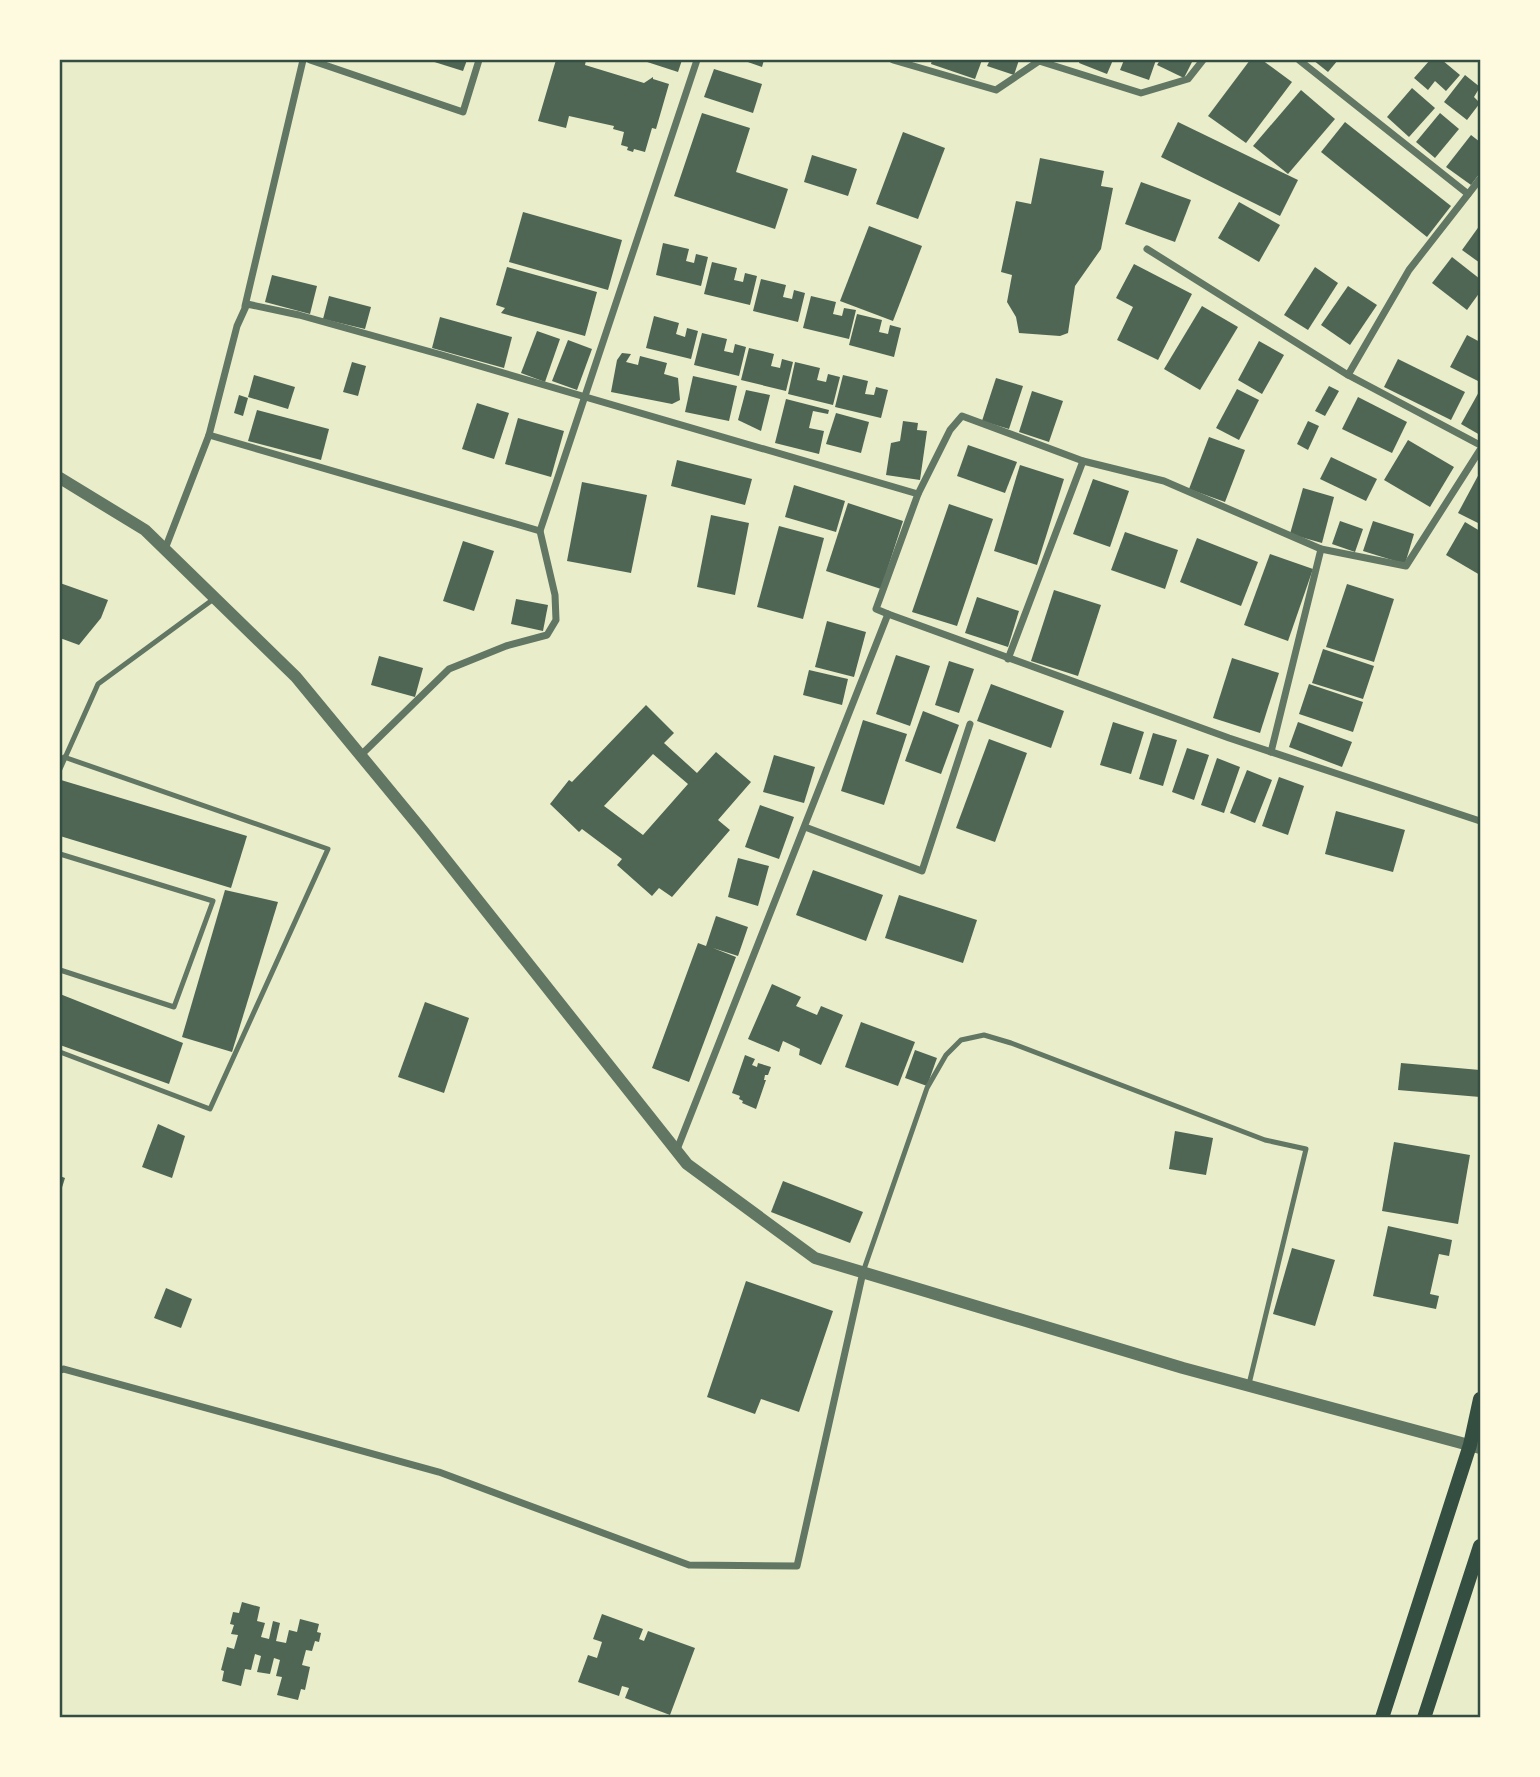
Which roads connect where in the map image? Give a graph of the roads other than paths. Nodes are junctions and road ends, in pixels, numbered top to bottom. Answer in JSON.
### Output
{"nodes":[{"id":1,"x":303,"y":60,"type":"edge"},
{"id":2,"x":310,"y":60,"type":"edge"},
{"id":3,"x":479,"y":60,"type":"edge"},
{"id":4,"x":697,"y":60,"type":"edge"},
{"id":5,"x":893,"y":60,"type":"edge"},
{"id":6,"x":1203,"y":60,"type":"edge"},
{"id":7,"x":1300,"y":60,"type":"edge"},
{"id":8,"x":1480,"y":179,"type":"edge"},
{"id":9,"x":1468,"y":194,"type":"junction"},
{"id":10,"x":1147,"y":249,"type":"dead end"},
{"id":11,"x":245,"y":306,"type":"junction"},
{"id":12,"x":1348,"y":374,"type":"junction"},
{"id":13,"x":586,"y":396,"type":"junction"},
{"id":14,"x":209,"y":435,"type":"junction"},
{"id":15,"x":1480,"y":448,"type":"edge"},
{"id":16,"x":1083,"y":461,"type":"junction"},
{"id":17,"x":60,"y":478,"type":"edge"},
{"id":18,"x":918,"y":494,"type":"junction"},
{"id":19,"x":540,"y":531,"type":"junction"},
{"id":20,"x":165,"y":549,"type":"junction"},
{"id":21,"x":1321,"y":549,"type":"junction"},
{"id":22,"x":215,"y":598,"type":"junction"},
{"id":23,"x":888,"y":614,"type":"junction"},
{"id":24,"x":1008,"y":659,"type":"junction"},
{"id":25,"x":970,"y":724,"type":"dead end"},
{"id":26,"x":1271,"y":752,"type":"junction"},
{"id":27,"x":361,"y":755,"type":"junction"},
{"id":28,"x":64,"y":757,"type":"junction"},
{"id":29,"x":60,"y":769,"type":"edge"},
{"id":30,"x":1480,"y":821,"type":"edge"},
{"id":31,"x":804,"y":827,"type":"junction"},
{"id":32,"x":60,"y":854,"type":"edge"},
{"id":33,"x":60,"y":970,"type":"edge"},
{"id":34,"x":60,"y":1052,"type":"edge"},
{"id":35,"x":676,"y":1152,"type":"junction"},
{"id":36,"x":863,"y":1272,"type":"junction"},
{"id":37,"x":60,"y":1370,"type":"edge"},
{"id":38,"x":1249,"y":1385,"type":"junction"},
{"id":39,"x":1480,"y":1399,"type":"edge"},
{"id":40,"x":1475,"y":1447,"type":"edge"},
{"id":41,"x":1480,"y":1546,"type":"edge"},
{"id":42,"x":1382,"y":1717,"type":"edge"},
{"id":43,"x":1424,"y":1717,"type":"edge"}],
"edges":[{"from":1,"to":11,"type":"street"},
{"from":2,"to":3,"type":"street"},
{"from":4,"to":13,"type":"street"},
{"from":5,"to":6,"type":"street"},
{"from":7,"to":9,"type":"street"},
{"from":8,"to":9,"type":"street"},
{"from":9,"to":12,"type":"street"},
{"from":10,"to":12,"type":"street"},
{"from":11,"to":13,"type":"street"},
{"from":11,"to":14,"type":"street"},
{"from":12,"to":15,"type":"street"},
{"from":13,"to":18,"type":"street"},
{"from":13,"to":19,"type":"street"},
{"from":14,"to":19,"type":"street"},
{"from":14,"to":20,"type":"street"},
{"from":15,"to":21,"type":"street"},
{"from":16,"to":18,"type":"street"},
{"from":16,"to":21,"type":"street"},
{"from":16,"to":24,"type":"street"},
{"from":17,"to":20,"type":"street"},
{"from":18,"to":23,"type":"street"},
{"from":19,"to":27,"type":"street"},
{"from":20,"to":22,"type":"street"},
{"from":21,"to":26,"type":"street"},
{"from":22,"to":27,"type":"street"},
{"from":22,"to":28,"type":"lane"},
{"from":23,"to":24,"type":"street"},
{"from":23,"to":31,"type":"street"},
{"from":24,"to":26,"type":"street"},
{"from":25,"to":31,"type":"street"},
{"from":26,"to":30,"type":"street"},
{"from":27,"to":35,"type":"street"},
{"from":28,"to":29,"type":"lane"},
{"from":28,"to":34,"type":"lane"},
{"from":31,"to":35,"type":"street"},
{"from":32,"to":33,"type":"lane"},
{"from":35,"to":36,"type":"street"},
{"from":36,"to":37,"type":"street"},
{"from":36,"to":38,"type":"street"},
{"from":36,"to":38,"type":"lane"},
{"from":38,"to":40,"type":"street"},
{"from":39,"to":40,"type":"main road"},
{"from":40,"to":42,"type":"main road"},
{"from":41,"to":43,"type":"main road"}]}
